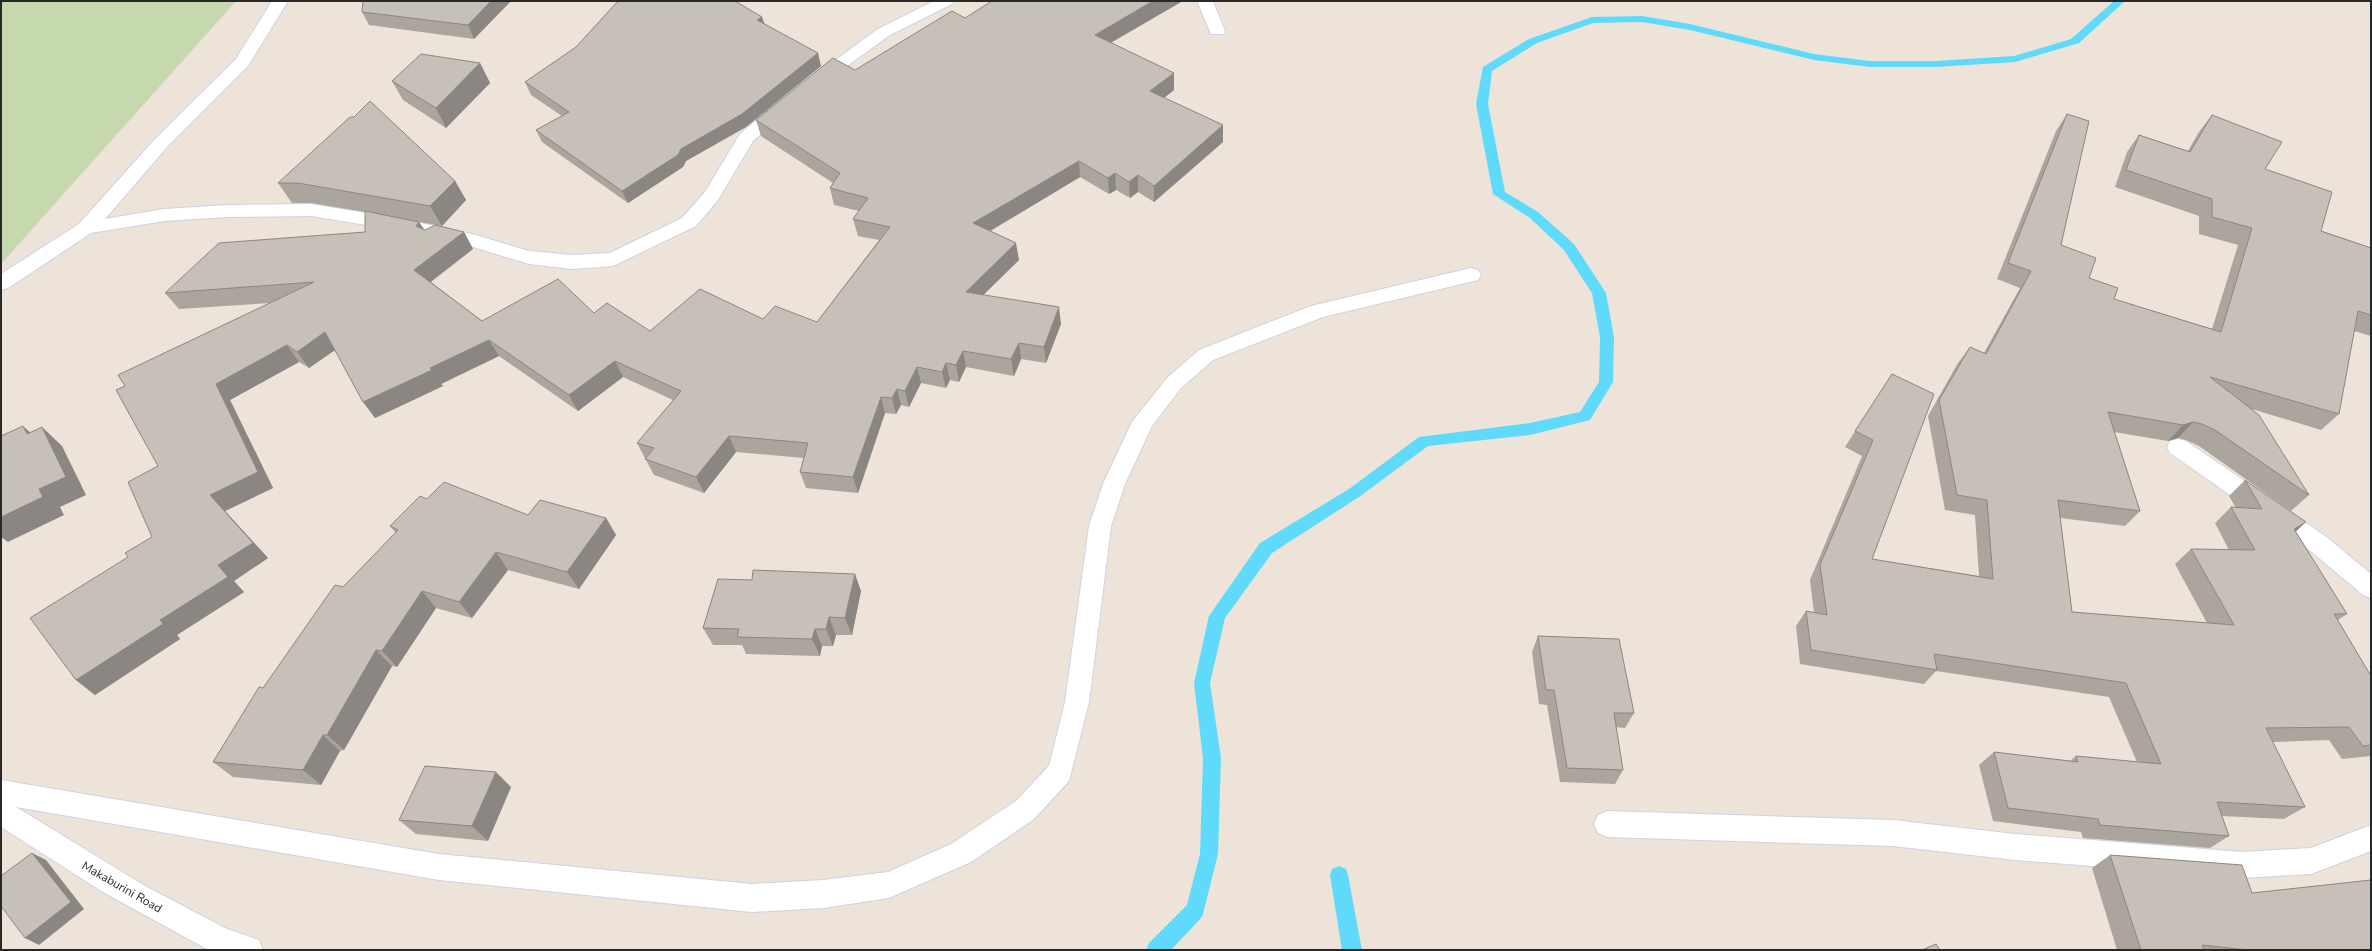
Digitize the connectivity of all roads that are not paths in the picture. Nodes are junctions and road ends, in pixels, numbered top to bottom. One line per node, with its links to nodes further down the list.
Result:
1 (280, 1): 5 (street)
2 (946, 1): 5 (street)
3 (1205, 1): 4 (street)
4 (1217, 31)
5 (86, 228): 7 (street)
6 (1471, 275): 10 (street)
7 (1, 283)
8 (2178, 447): 9 (street)
9 (2371, 588)
10 (1, 792)
11 (1, 812): 14 (street, Makaburini Road)
12 (1607, 824): 13 (street)
13 (2371, 838)
14 (249, 950)

